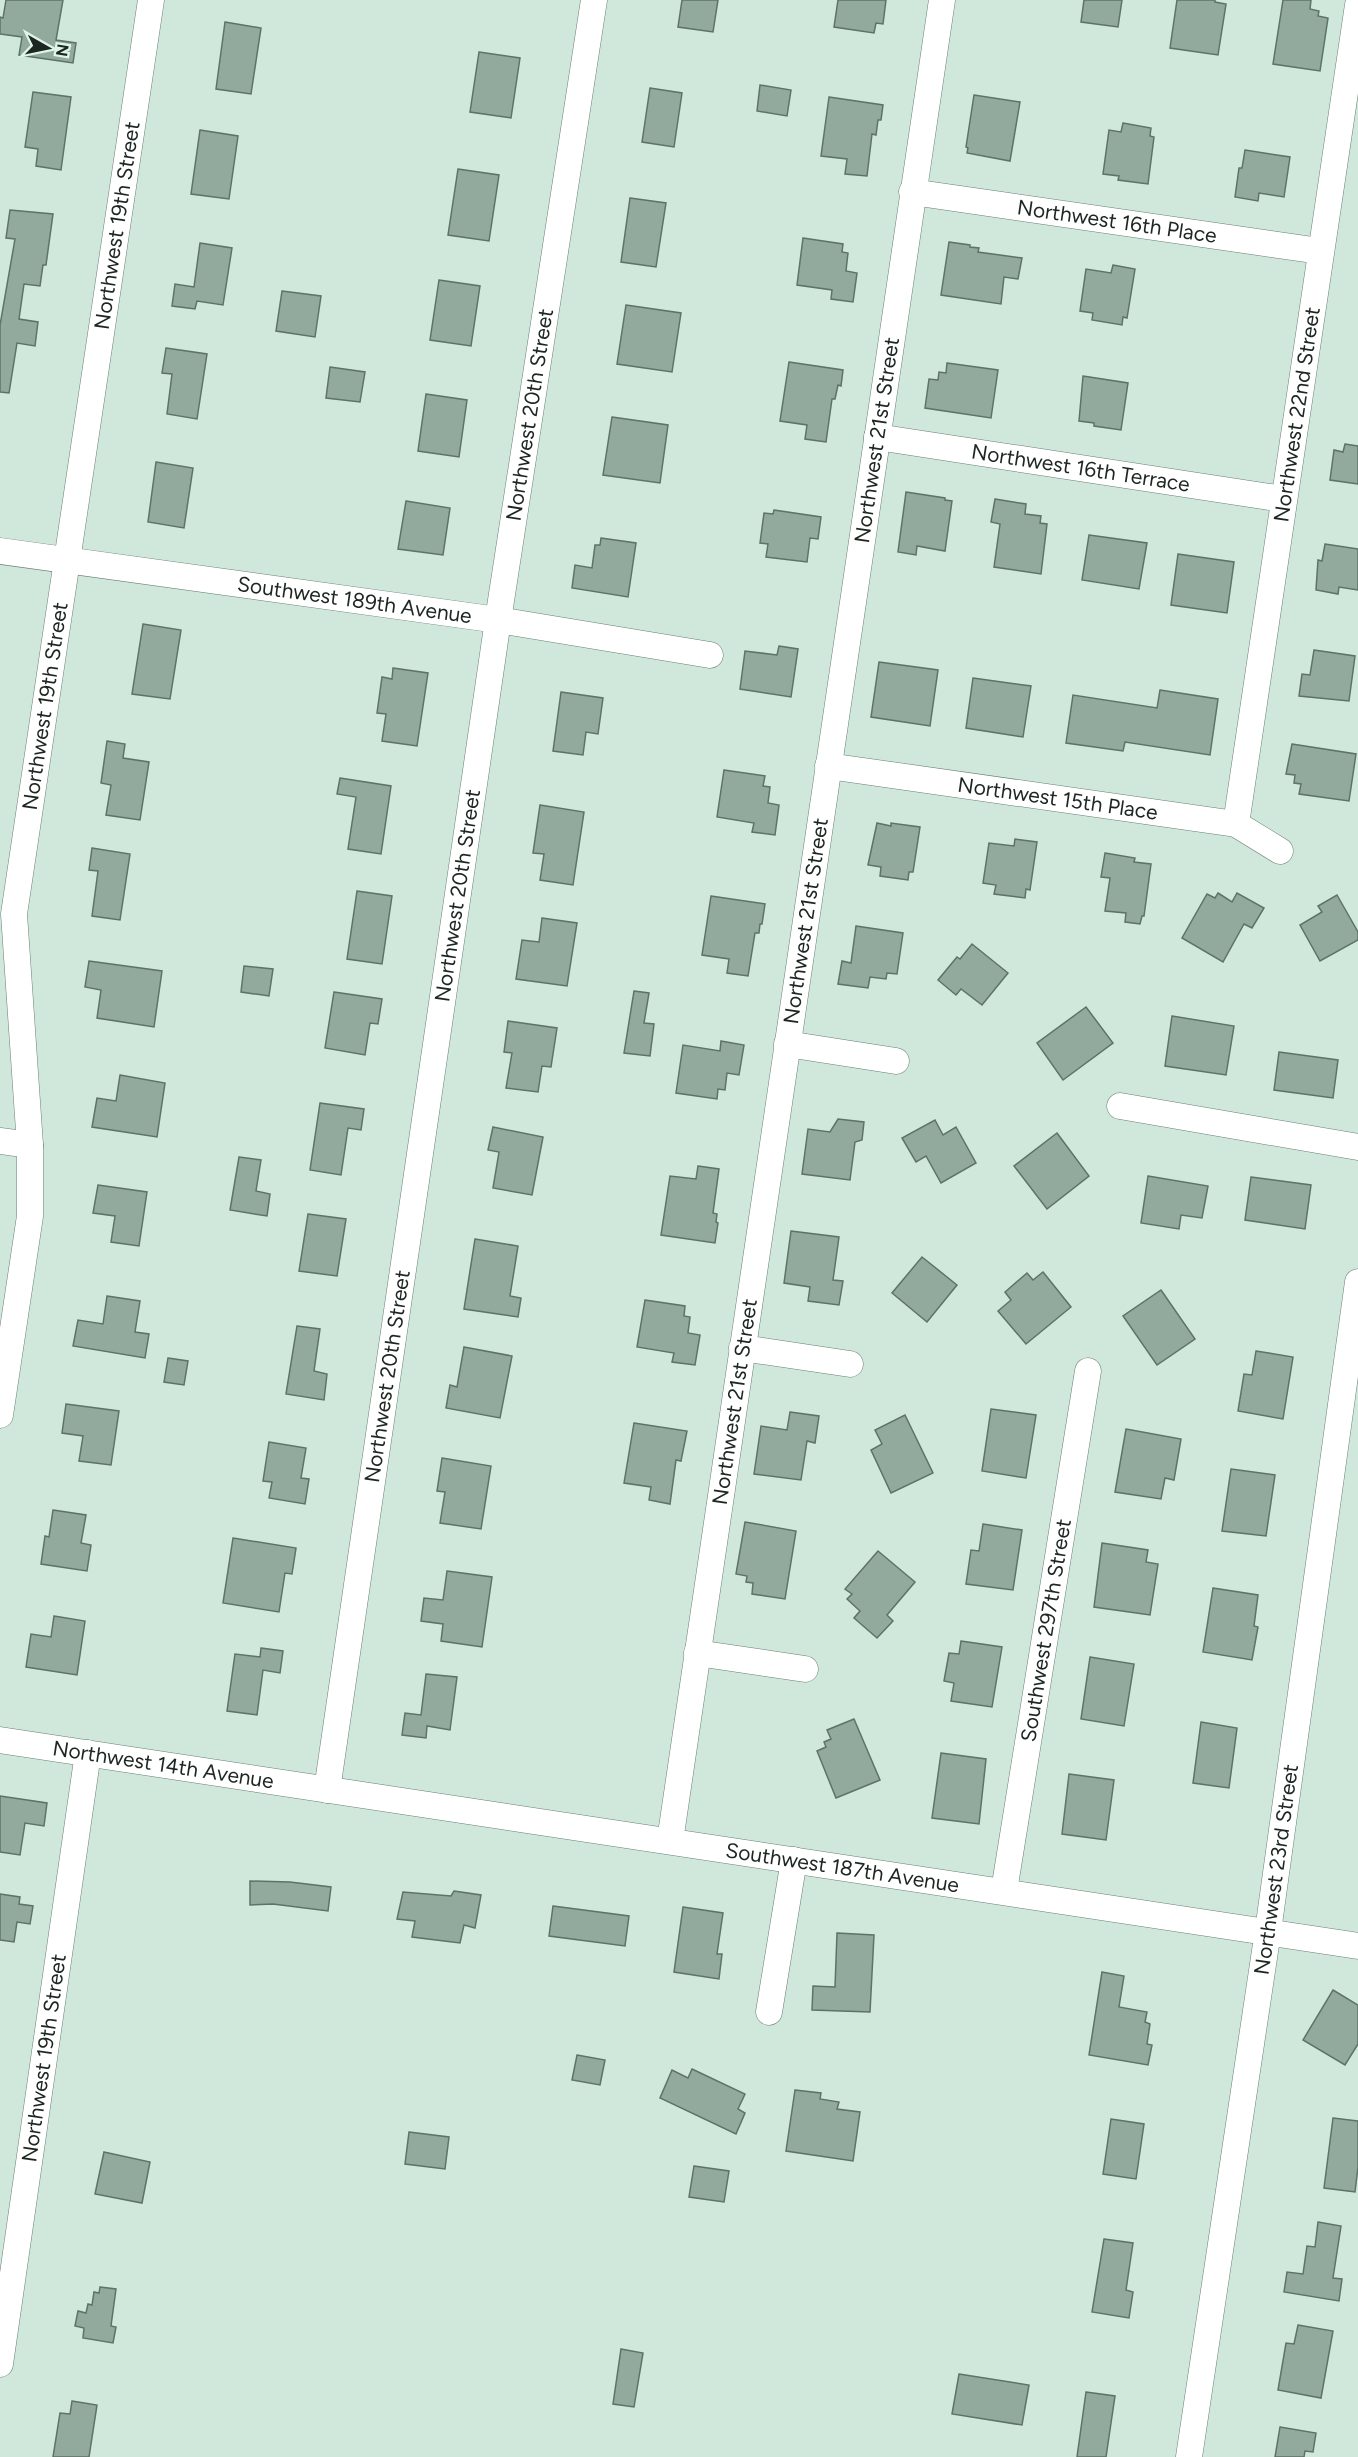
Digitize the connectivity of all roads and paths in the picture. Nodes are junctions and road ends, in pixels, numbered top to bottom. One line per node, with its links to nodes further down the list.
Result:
1 (151, 0): 10 (street, Northwest 19th Street)
2 (594, 0): 11 (street, Northwest 20th Street)
3 (942, 0): 5 (street, Northwest 21st Street)
4 (1358, 5): 6 (street, Northwest 22nd Street)
5 (912, 192): 6 (street, Northwest 16th Place); 7 (street, Northwest 21st Street)
6 (1320, 251): 8 (street, Northwest 22nd Street)
7 (877, 437): 8 (street, Northwest 16th Terrace); 13 (street, Northwest 21st Street)
8 (1283, 499): 14 (street, Northwest 22nd Street)
9 (0, 550): 10 (street, Southwest 189th Avenue)
10 (67, 560): 11 (street, Southwest 189th Avenue); 20 (street, Northwest 19th Street)
11 (498, 620): 12 (street, Southwest 189th Avenue); 32 (street, Northwest 20th Street)
12 (710, 655)
13 (828, 766): 14 (street, Northwest 15th Place); 16 (street, Northwest 21st Street)
14 (1236, 824): 15 (street, Northwest 15th Place)
15 (1280, 851)
16 (787, 1044): 17 (street); 24 (street, Northwest 21st Street)
17 (896, 1061)
18 (1120, 1106): 21 (street)
19 (0, 1141): 20 (street)
20 (30, 1145): 27 (street, Northwest 19th Street)
21 (1358, 1147)
22 (1358, 1282): 23 (street, Northwest 23rd Street)
23 (1355, 1330): 36 (street, Northwest 23rd Street)
24 (741, 1348): 25 (street); 28 (street, Northwest 21st Street)
25 (850, 1364)
26 (1088, 1371): 35 (street, Southwest 297th Street)
27 (0, 1415)
28 (697, 1653): 29 (street); 33 (street, Northwest 21st Street)
29 (805, 1669)
30 (0, 1740): 31 (street, Northwest 14th Avenue)
31 (88, 1754): 32 (street, Northwest 14th Avenue); 39 (street, Northwest 19th Street)
32 (327, 1790): 33 (street, Southwest 187th Avenue)
33 (670, 1841): 34 (street, Southwest 187th Avenue)
34 (794, 1860): 35 (street, Southwest 187th Avenue); 38 (street)
35 (1004, 1891): 36 (street, Southwest 187th Avenue)
36 (1268, 1931): 37 (street, Southwest 187th Avenue); 41 (street, Northwest 23rd Street)
37 (1358, 1946)
38 (770, 2012)
39 (7, 2273): 40 (street, Northwest 19th Street)
40 (0, 2364)
41 (1189, 2457)

